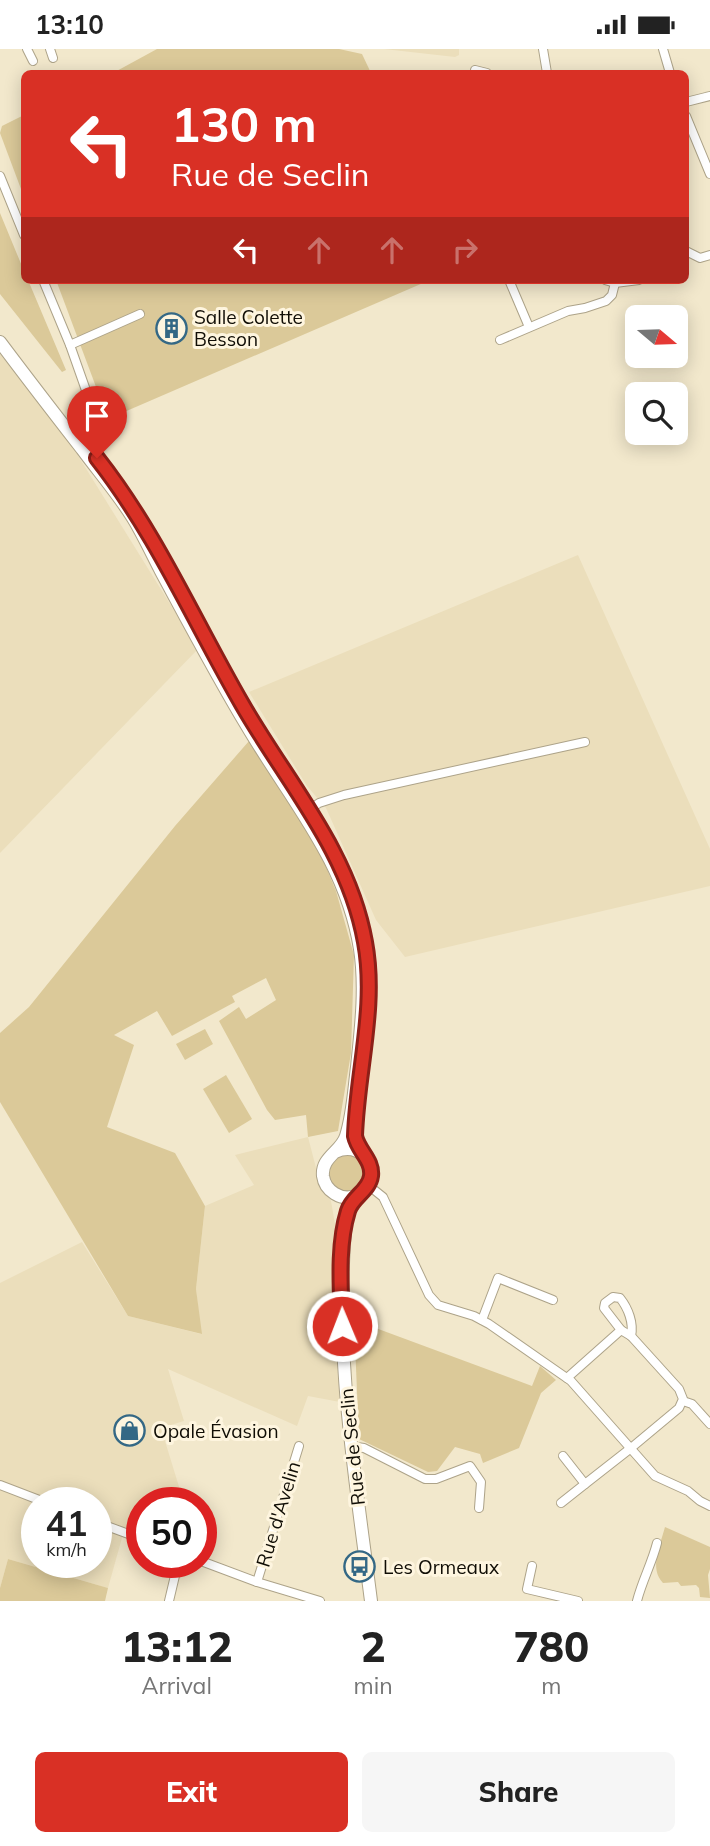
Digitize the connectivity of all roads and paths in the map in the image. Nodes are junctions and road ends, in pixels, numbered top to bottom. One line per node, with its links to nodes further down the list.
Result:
1 (27, 49): 4 (street)
2 (543, 49): 5 (street)
3 (663, 49): 6 (street)
4 (33, 61)
5 (546, 70)
6 (669, 70)
7 (710, 96): 8 (street)
8 (689, 101)
9 (689, 124): 10 (street)
10 (710, 174)
11 (0, 176): 12 (street)
12 (21, 228)
13 (710, 255): 14 (street)
14 (689, 256)
15 (45, 284): 23 (street)
16 (511, 284): 19 (street)
17 (615, 284): 19 (street)
18 (140, 314): 23 (street)
19 (529, 327): 21 (street)
20 (0, 331): 24 (main road)
21 (500, 340)
22 (0, 342): 26 (main road)
23 (70, 345): 24 (street)
24 (83, 439): 26 (main road)
25 (585, 742): 26 (street)
26 (306, 812): 27 (main road); 28 (main road)
27 (335, 1152): 28 (main road); 30 (main road)
28 (362, 1153): 29 (main road)
29 (368, 1185): 31 (main road); 34 (street)
30 (332, 1192): 31 (main road); 32 (main road, Rue de Seclin)
31 (358, 1194): 32 (main road, Rue de Seclin)
32 (343, 1250): 41 (main road, Rue de Seclin)
33 (553, 1300): 34 (street)
34 (482, 1320): 37 (street)
35 (621, 1330): 36 (street); 36 (street); 37 (street)
36 (631, 1336): 38 (street)
37 (567, 1378): 42 (street)
38 (683, 1401): 39 (street); 42 (street)
39 (710, 1424)
40 (299, 1445): 54 (street, Rue d'Avelin)
41 (351, 1446): 49 (street); 57 (main road, Rue de Seclin)
42 (631, 1448): 44 (street); 48 (street)
43 (563, 1456): 44 (street)
44 (586, 1484): 47 (street)
45 (0, 1485): 46 (street)
46 (21, 1493)
47 (561, 1503)
48 (710, 1506)
49 (479, 1508)
50 (657, 1543): 59 (street)
51 (532, 1566): 58 (street)
52 (217, 1567): 54 (street, Rue d'Avelin)
53 (174, 1578): 55 (street)
54 (257, 1582): 56 (street, Rue d'Avelin)
55 (169, 1601)
56 (320, 1601)
57 (371, 1601)
58 (578, 1601)
59 (637, 1601)

